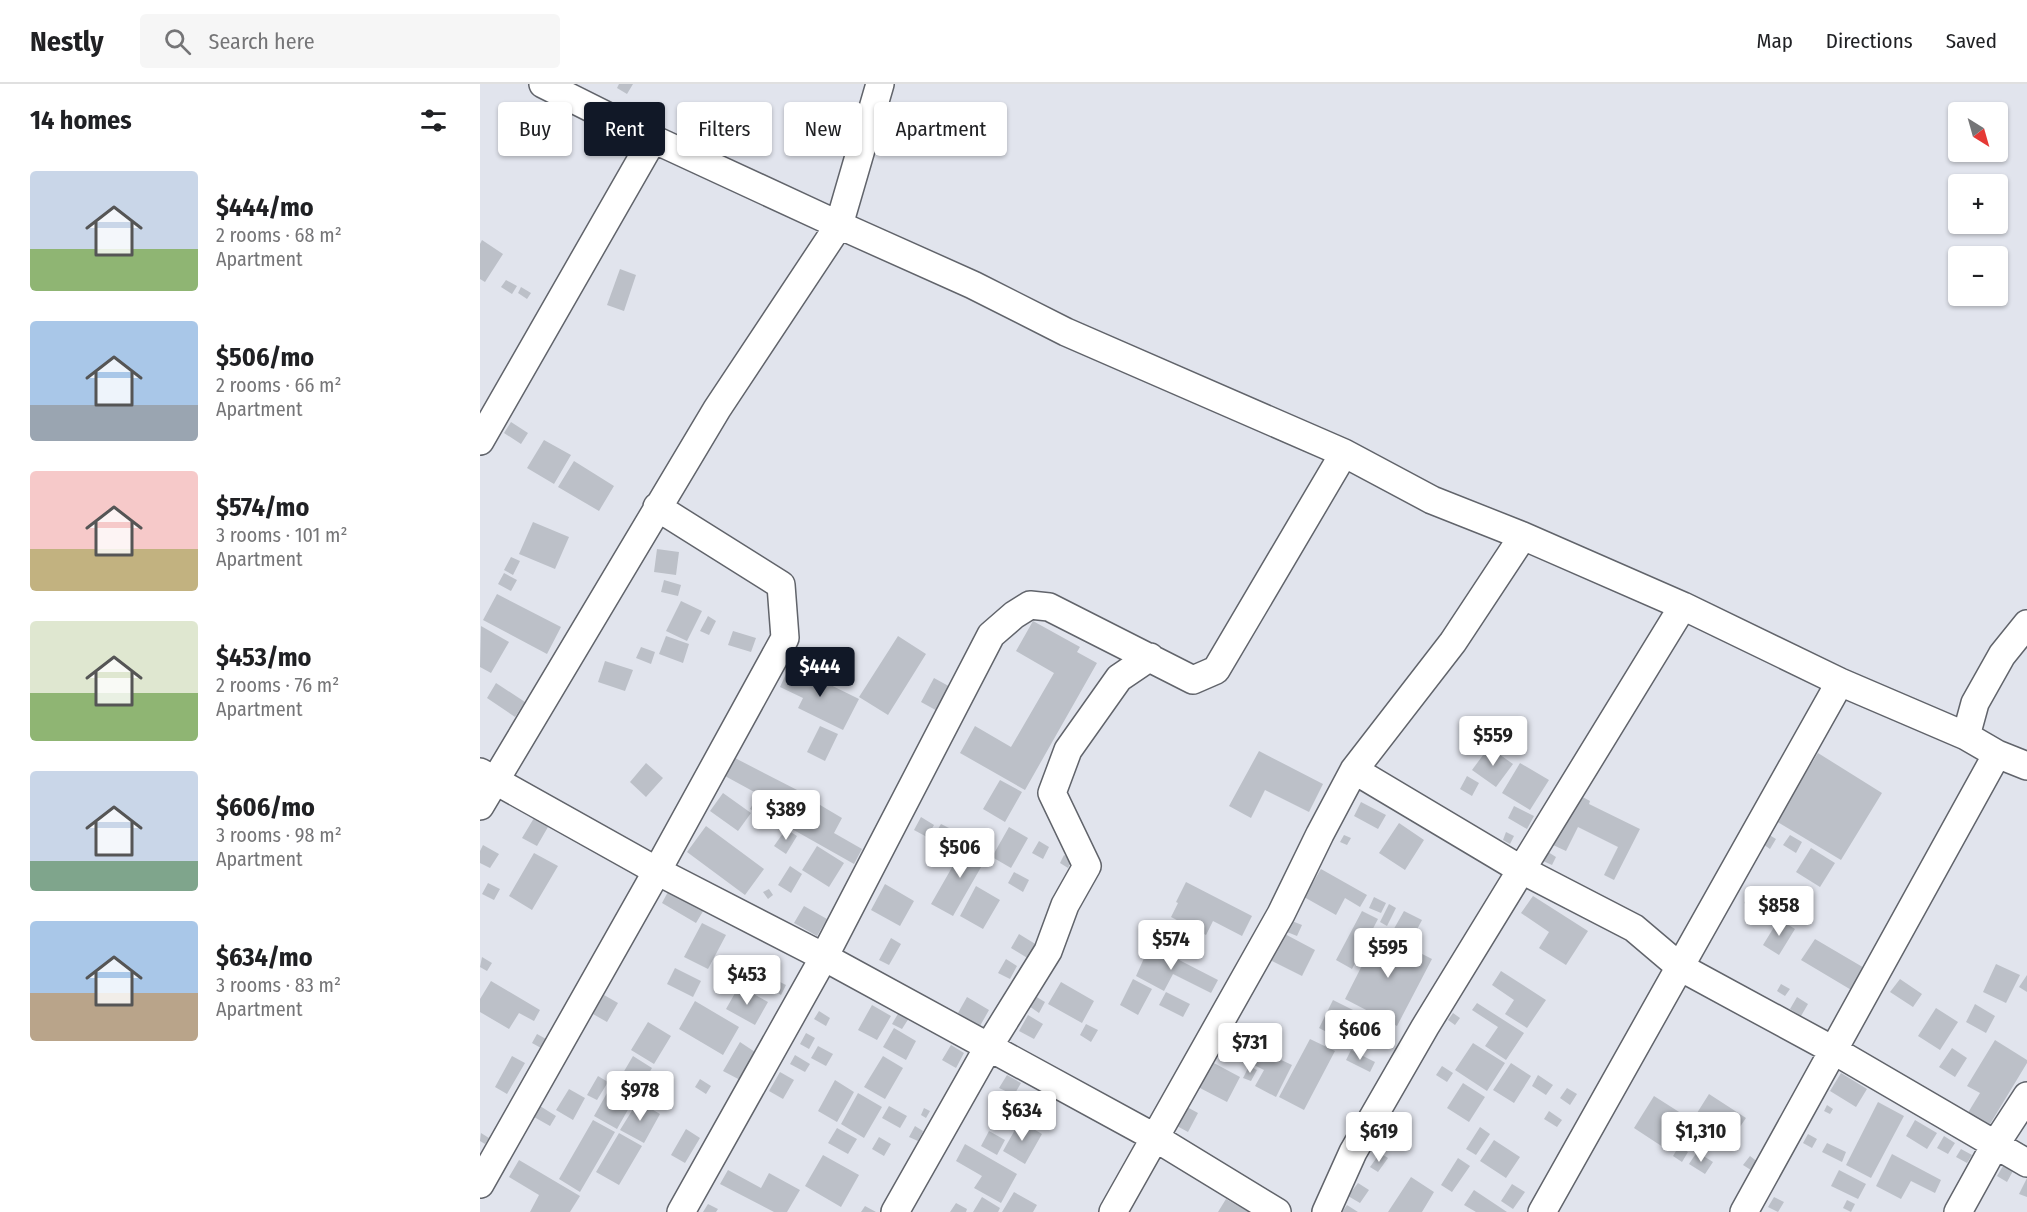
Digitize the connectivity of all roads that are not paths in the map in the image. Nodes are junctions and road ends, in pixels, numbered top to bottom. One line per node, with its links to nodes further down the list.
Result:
1 (543, 84): 3 (street)
2 (880, 84): 6 (street)
3 (584, 104)
4 (665, 145): 6 (street)
5 (643, 156): 7 (street)
6 (839, 225): 8 (street); 9 (street)
7 (480, 441)
8 (1344, 453): 10 (street); 13 (street)
9 (657, 507): 19 (street); 22 (street)
10 (1523, 536): 11 (street); 18 (street)
11 (1683, 606): 14 (street); 21 (street)
12 (2027, 624): 15 (street)
13 (1149, 657): 23 (street); 25 (street)
14 (1840, 682): 15 (street); 24 (street)
15 (1966, 736): 16 (street)
16 (1997, 754): 17 (street); 26 (street)
17 (2027, 766)
18 (1354, 770): 21 (street); 28 (street)
19 (487, 776): 20 (street); 22 (street)
20 (480, 806)
21 (1520, 868): 24 (street); 36 (street)
22 (657, 872): 23 (street); 31 (street)
23 (824, 957): 25 (street); 32 (street)
24 (1680, 967): 26 (street); 37 (street)
25 (989, 1046): 28 (street); 33 (street)
26 (1833, 1050): 29 (street); 38 (street)
27 (2027, 1096): 29 (street)
28 (1154, 1137): 34 (street); 35 (street)
29 (1995, 1145): 30 (street); 39 (street)
30 (2027, 1163)
31 (480, 1184)
32 (681, 1212)
33 (895, 1212)
34 (1113, 1212)
35 (1277, 1212)
36 (1326, 1212)
37 (1542, 1212)
38 (1744, 1212)
39 (1958, 1212)

